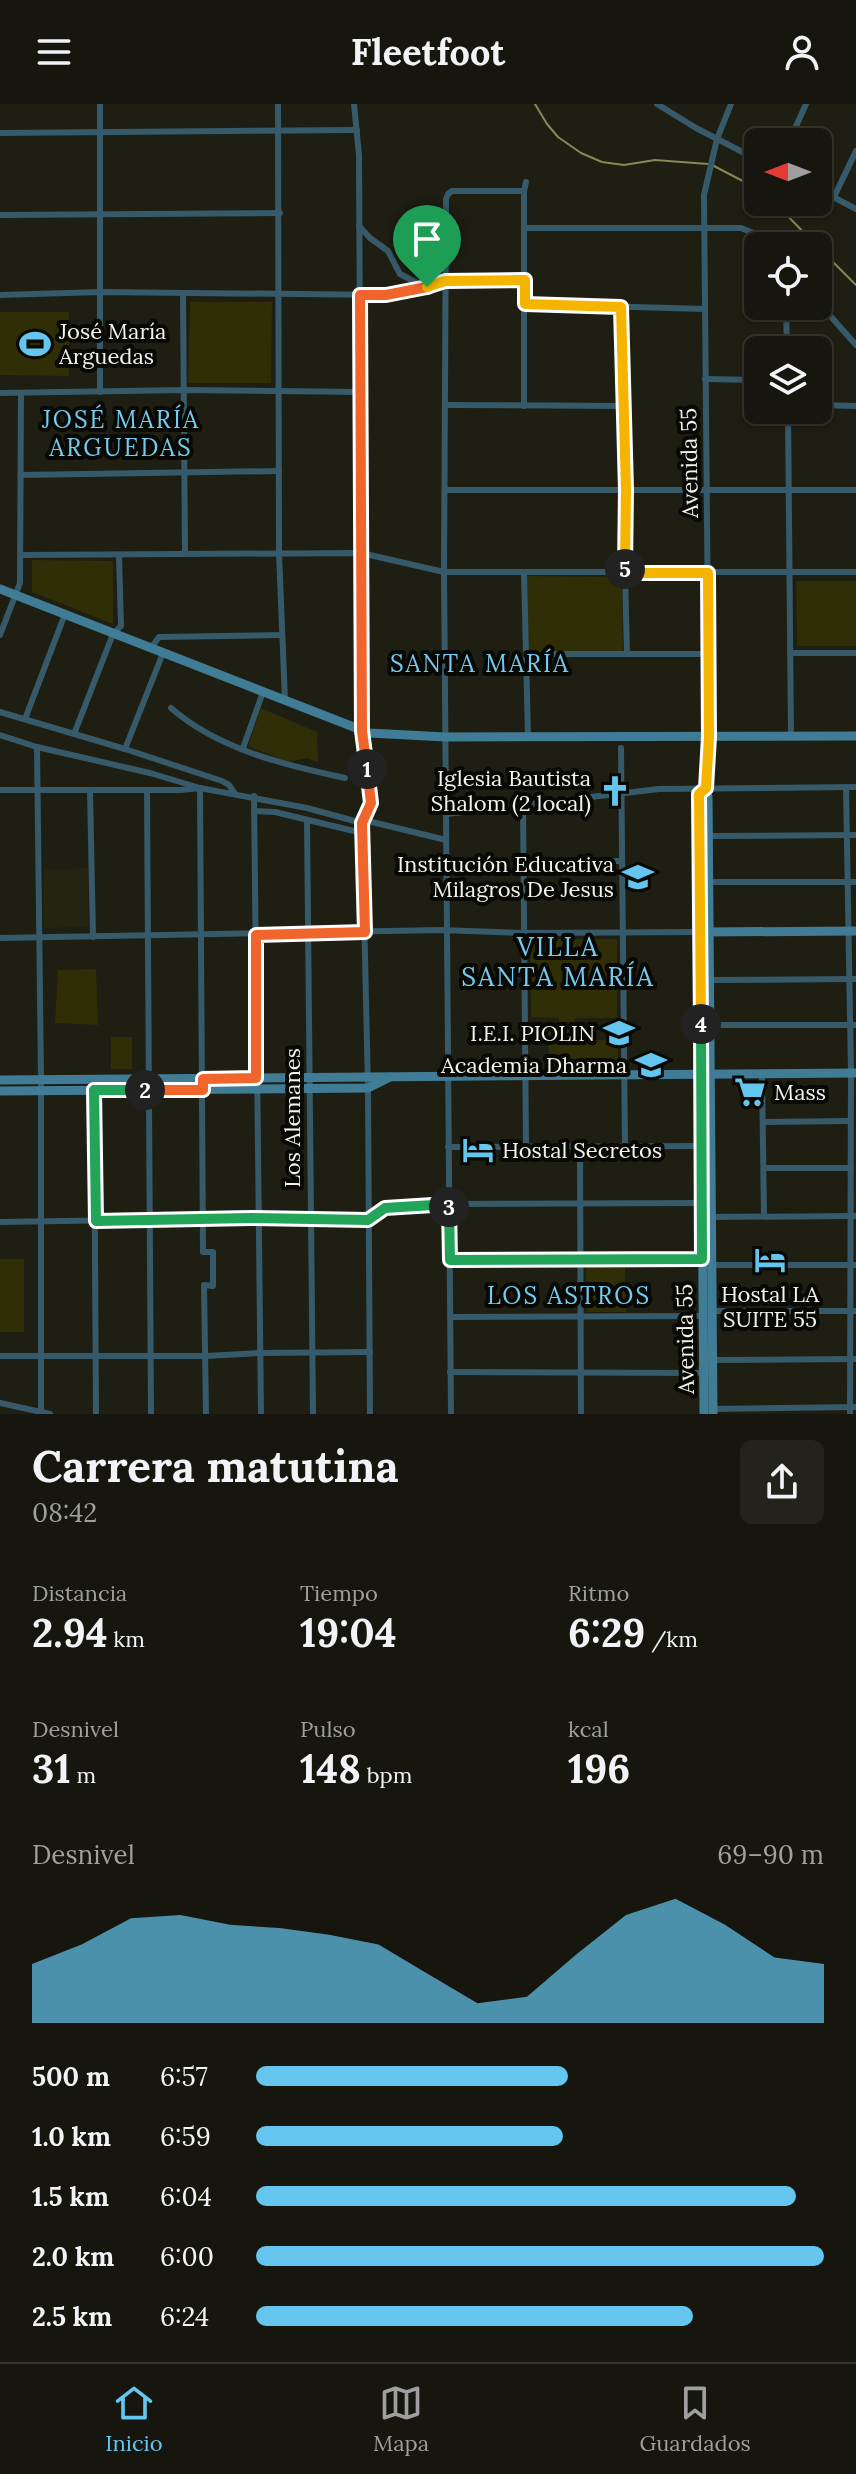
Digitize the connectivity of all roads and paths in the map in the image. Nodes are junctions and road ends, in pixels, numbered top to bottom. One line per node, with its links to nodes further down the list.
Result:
1 (100, 104): 11 (street)
2 (278, 104): 9 (street)
3 (354, 104): 8 (street)
4 (657, 104): 12 (street)
5 (731, 104): 12 (street, Avenida 55)
6 (806, 104): 7 (street)
7 (795, 128)
8 (357, 130): 9 (street); 22 (street)
9 (279, 131): 11 (street); 20 (street)
10 (0, 133): 11 (street)
11 (101, 134): 19 (street)
12 (717, 139): 14 (street); 23 (street, Avenida 55)
13 (856, 151): 17 (street)
14 (744, 153)
15 (526, 182): 16 (street)
16 (524, 191): 24 (street); 27 (street)
17 (834, 197): 18 (street)
18 (856, 209)
19 (100, 213): 20 (street); 21 (street); 29 (street)
20 (280, 213): 30 (street)
21 (0, 215)
22 (359, 226): 28 (street); 33 (street)
23 (704, 227): 24 (street); 25 (street); 36 (street, Avenida 55)
24 (525, 228): 26 (street)
25 (752, 232)
26 (525, 280): 27 (street); 34 (street)
27 (445, 281): 28 (street); 47 (street)
28 (427, 287): 33 (street)
29 (101, 292): 31 (street); 32 (street); 43 (street)
30 (280, 293): 31 (street); 33 (street); 42 (street)
31 (183, 294): 41 (street)
32 (0, 295)
33 (360, 295): 44 (street)
34 (525, 304): 35 (street); 49 (street)
35 (621, 307): 36 (street); 50 (street)
36 (705, 309): 39 (street, Avenida 55)
37 (832, 318): 38 (street)
38 (856, 345)
39 (705, 379): 40 (street); 58 (street, Avenida 55)
40 (744, 380)
41 (183, 390): 42 (street); 43 (street); 54 (street)
42 (279, 390): 44 (street); 53 (street)
43 (100, 392): 46 (street)
44 (361, 392): 62 (street)
45 (0, 393): 46 (street)
46 (21, 393): 55 (street)
47 (446, 405): 49 (street); 56 (street)
48 (832, 405): 51 (street)
49 (524, 406): 50 (street)
50 (623, 406): 57 (street)
51 (856, 406)
52 (788, 424): 59 (street)
53 (279, 471): 54 (street); 61 (street)
54 (183, 473): 55 (street); 63 (street)
55 (21, 475): 64 (street)
56 (445, 490): 57 (street); 66 (street)
57 (626, 490): 58 (street); 69 (street)
58 (708, 490): 59 (street); 70 (street, Avenida 55)
59 (790, 490): 60 (street); 71 (street)
60 (856, 490)
61 (279, 553): 62 (street); 63 (street); 77 (street)
62 (361, 553): 66 (street); 90 (street)
63 (185, 554): 65 (street)
64 (21, 555): 65 (street); 73 (street)
65 (119, 556): 75 (street)
66 (444, 572): 67 (street); 95 (street)
67 (524, 572): 69 (street); 82 (street)
68 (856, 572): 71 (street)
69 (625, 573): 70 (street); 83 (street)
70 (708, 573): 71 (street); 84 (street, Avenida 55)
71 (790, 573): 80 (street)
72 (0, 589): 73 (street)
73 (15, 595): 74 (street); 76 (street)
74 (65, 614): 75 (street); 89 (street)
75 (113, 634): 78 (street); 91 (street)
76 (0, 635)
77 (282, 635): 78 (street); 86 (street)
78 (151, 648): 79 (street)
79 (163, 653): 85 (street); 101 (street)
80 (790, 653): 81 (street); 93 (street)
81 (856, 653)
82 (526, 654): 83 (street); 96 (street)
83 (627, 654): 84 (street)
84 (707, 654): 97 (street, Avenida 55)
85 (263, 692): 86 (street); 99 (street)
86 (285, 701): 90 (street)
87 (171, 708): 99 (street)
88 (0, 712): 89 (street)
89 (25, 719): 91 (street)
90 (362, 731): 95 (street); 118 (street)
91 (74, 734): 101 (street)
92 (0, 735): 98 (street)
93 (791, 736): 94 (street); 97 (street)
94 (856, 736)
95 (446, 737): 96 (street); 116 (street)
96 (528, 737): 97 (street)
97 (709, 737): 107 (street, Avenida 55)
98 (37, 747): 105 (street); 106 (street)
99 (243, 748): 102 (street)
100 (621, 748): 112 (street)
101 (125, 749): 111 (street)
102 (345, 778)
103 (846, 787): 104 (street); 107 (street); 120 (street)
104 (856, 787)
105 (38, 788): 108 (street); 110 (street); 141 (street)
106 (200, 788): 109 (street); 111 (street); 135 (street)
107 (706, 788): 112 (street); 122 (street, Avenida 55); 133 (street, Avenida 55)
108 (0, 790)
109 (147, 790): 110 (street); 137 (street)
110 (90, 791): 139 (street)
111 (234, 792): 113 (street)
112 (622, 793): 114 (street); 125 (street)
113 (254, 796): 115 (street); 118 (street)
114 (523, 805): 116 (street); 124 (street)
115 (254, 811): 117 (street); 138 (street)
116 (446, 814): 123 (street)
117 (307, 821): 119 (street); 136 (street, Los Alemanes)
118 (362, 823): 119 (street); 123 (street)
119 (362, 833): 130 (street)
120 (846, 835): 121 (street); 122 (street); 127 (street)
121 (856, 835)
122 (709, 836): 126 (street, Avenida 55)
123 (446, 840): 131 (street)
124 (524, 861): 125 (street); 134 (street)
125 (622, 861): 132 (street)
126 (710, 882): 127 (street); 133 (street, Avenida 55)
127 (847, 882): 128 (street); 129 (street)
128 (856, 882)
129 (852, 931): 133 (street); 142 (street)
130 (365, 932): 131 (street); 136 (street); 151 (street)
131 (448, 932): 134 (street); 153 (street)
132 (624, 932): 133 (street); 134 (street); 150 (street)
133 (705, 932): 143 (street, Avenida 55); 147 (street, Avenida 55)
134 (524, 933): 149 (street)
135 (201, 934): 137 (street); 138 (street); 157 (street)
136 (308, 934): 138 (street); 155 (street, Los Alemanes)
137 (147, 935): 139 (street); 156 (street)
138 (256, 935): 158 (street)
139 (93, 937): 141 (street)
140 (0, 938): 141 (street)
141 (40, 938): 159 (street)
142 (853, 979): 143 (street); 145 (street)
143 (711, 980): 144 (street, Avenida 55)
144 (711, 1025): 145 (street); 147 (street, Avenida 55)
145 (853, 1025): 146 (street)
146 (853, 1073): 148 (street); 163 (street)
147 (706, 1074): 148 (street); 150 (street); 166 (street, Avenida 55); 177 (street, Avenida 55)
148 (762, 1074): 164 (street)
149 (526, 1075): 150 (street); 153 (street); 165 (street)
150 (624, 1075): 169 (street)
151 (368, 1076): 152 (street); 155 (street); 160 (street)
152 (393, 1076): 153 (street); 160 (street)
153 (447, 1076): 167 (street)
154 (0, 1080): 159 (street)
155 (311, 1082): 158 (street); 160 (street); 180 (street, Los Alemanes)
156 (148, 1084): 157 (street); 159 (street); 161 (street); 183 (street)
157 (203, 1084): 158 (street); 178 (street)
158 (257, 1084): 179 (street)
159 (41, 1085): 161 (street); 162 (street); 185 (street)
160 (368, 1088): 181 (street)
161 (94, 1090): 182 (street)
162 (0, 1091)
163 (850, 1121): 164 (street); 171 (street)
164 (763, 1122): 170 (street)
165 (526, 1146): 167 (street); 168 (street)
166 (702, 1146): 169 (street); 172 (street, Avenida 55)
167 (448, 1147): 173 (street)
168 (580, 1147): 169 (street); 174 (street)
169 (625, 1147)
170 (764, 1168): 171 (street); 175 (street)
171 (851, 1168): 176 (street)
172 (702, 1203): 174 (street); 177 (street, Avenida 55)
173 (449, 1204): 174 (street); 181 (street); 187 (street)
174 (580, 1204): 188 (street)
175 (764, 1216): 176 (street); 177 (street)
176 (854, 1216): 190 (street)
177 (708, 1217): 186 (street, Avenida 55); 189 (street, Avenida 55)
178 (203, 1220): 179 (street); 183 (street); 203 (street)
179 (258, 1220): 180 (street); 197 (street)
180 (311, 1220): 181 (street); 198 (street, Los Alemanes)
181 (368, 1220): 196 (street)
182 (96, 1221): 183 (street); 185 (street); 200 (street)
183 (149, 1221): 201 (street)
184 (0, 1222): 185 (street)
185 (41, 1222): 199 (street)
186 (702, 1259): 188 (street); 193 (street, Avenida 55)
187 (450, 1260): 188 (street); 194 (street)
188 (580, 1260): 195 (street)
189 (712, 1265): 190 (street); 191 (street, Avenida 55)
190 (853, 1265): 192 (street)
191 (713, 1311): 192 (street); 205 (street, Avenida 55)
192 (853, 1311): 204 (street)
193 (702, 1316): 195 (street); 205 (street, Avenida 55)
194 (450, 1317): 195 (street); 206 (street)
195 (581, 1317): 207 (street)
196 (370, 1352): 198 (street); 219 (street)
197 (259, 1353): 198 (street); 203 (street); 217 (street)
198 (313, 1353): 218 (street, Los Alemanes)
199 (41, 1355): 200 (street); 202 (street); 211 (street)
200 (95, 1355): 201 (street); 214 (street)
201 (151, 1355): 203 (street); 215 (street)
202 (0, 1356)
203 (206, 1356): 216 (street)
204 (853, 1359): 205 (street); 210 (street)
205 (708, 1360): 208 (street, Avenida 55); 212 (street, Avenida 55)
206 (450, 1372): 207 (street); 220 (street)
207 (582, 1373): 208 (street); 221 (street)
208 (703, 1373): 212 (street, Avenida 55)
209 (0, 1403): 211 (street)
210 (852, 1409): 212 (street)
211 (41, 1412): 213 (street)
212 (710, 1412)
213 (50, 1414)
214 (96, 1414)
215 (151, 1414)
216 (206, 1414)
217 (261, 1414)
218 (313, 1414)
219 (370, 1414)
220 (451, 1414)
221 (581, 1414)

